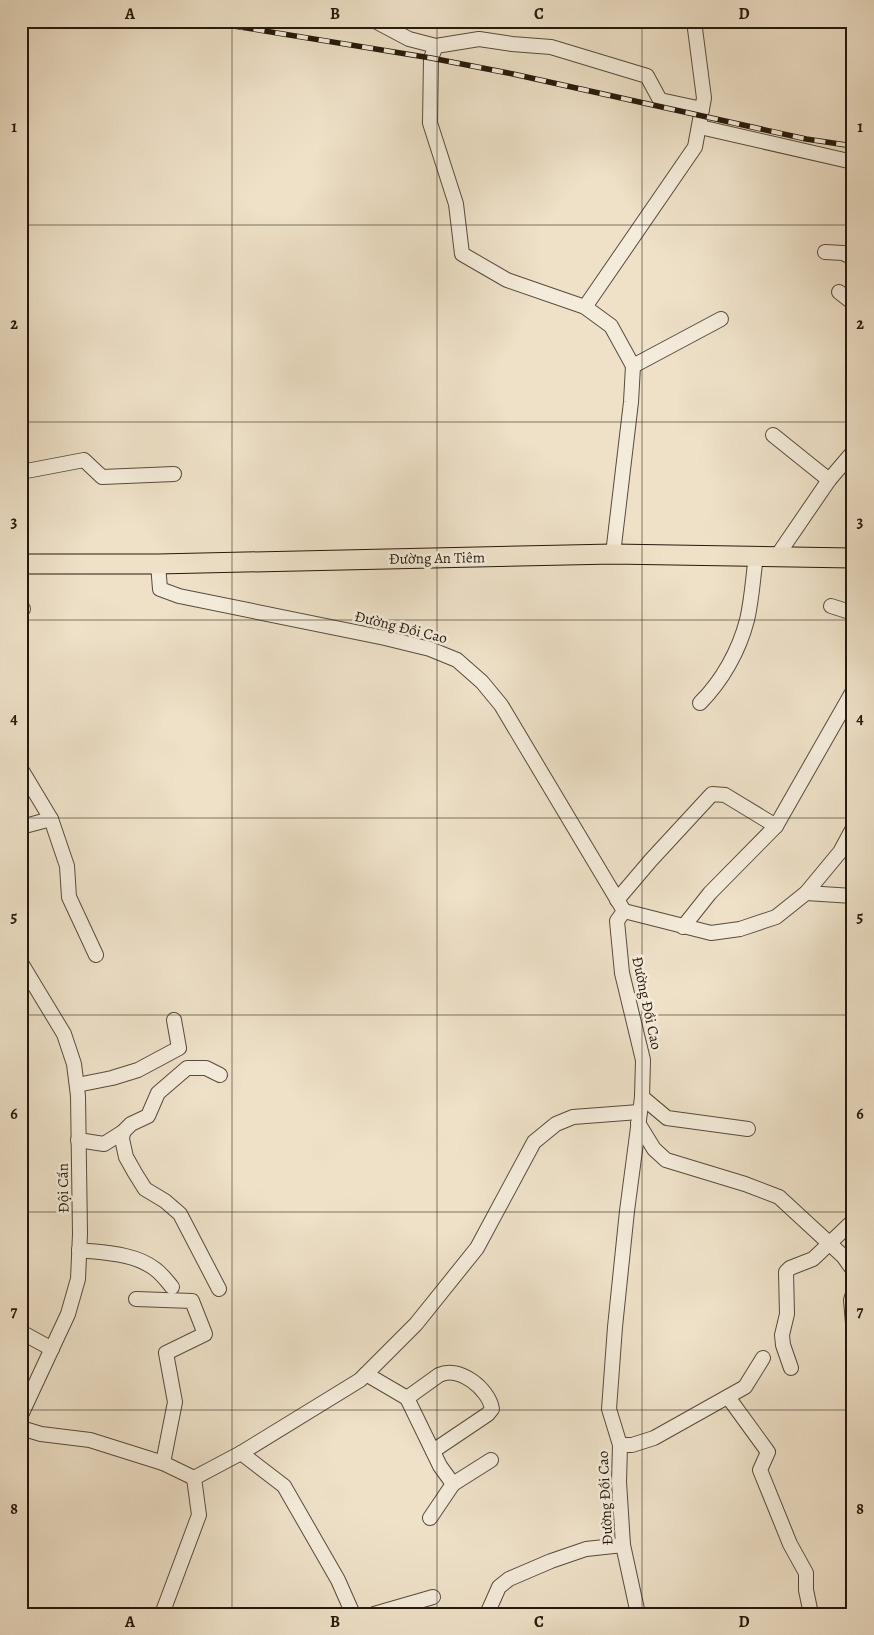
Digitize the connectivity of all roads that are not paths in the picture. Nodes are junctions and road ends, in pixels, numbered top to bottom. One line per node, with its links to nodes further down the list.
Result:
1 (375, 21): 3 (street)
2 (694, 21): 4 (street)
3 (436, 46): 4 (street); 11 (street)
4 (702, 109): 5 (street)
5 (700, 128): 6 (street); 11 (street)
6 (853, 162)
7 (825, 252): 8 (street)
8 (853, 258)
9 (839, 292): 10 (street)
10 (853, 303)
11 (586, 307): 13 (street)
12 (721, 319): 13 (street)
13 (633, 366): 19 (street)
14 (773, 435): 18 (street)
15 (853, 452): 18 (street)
16 (21, 472): 17 (street)
17 (174, 474)
18 (830, 480): 21 (street)
19 (613, 554): 20 (main road, Đường An Tiêm); 24 (main road, Đường An Tiêm)
20 (756, 556): 21 (main road, Đường An Tiêm); 28 (street)
21 (777, 556): 22 (main road, Đường An Tiêm)
22 (853, 558)
23 (21, 564): 24 (main road, Đường An Tiêm)
24 (158, 564): 36 (street, Đường Đồi Cao)
25 (831, 606): 26 (street)
26 (853, 613)
27 (853, 691): 32 (street)
28 (700, 703)
29 (21, 769): 30 (street)
30 (51, 819): 31 (street); 38 (street)
31 (22, 825)
32 (776, 826): 36 (street); 37 (street)
33 (853, 828): 34 (street)
34 (806, 892): 35 (street); 37 (street)
35 (853, 896)
36 (621, 905): 37 (street); 43 (street, Đường Đồi Cao)
37 (683, 927)
38 (96, 955)
39 (21, 963): 42 (street, Đội Cấn)
40 (174, 1020): 42 (street)
41 (220, 1075): 46 (street)
42 (76, 1085): 47 (street, Đội Cấn)
43 (642, 1097): 44 (street, Đường Đồi Cao); 45 (street)
44 (638, 1118): 49 (street); 61 (street); 66 (street, Đường Đồi Cao)
45 (748, 1129)
46 (123, 1132): 47 (street); 53 (street)
47 (78, 1140): 50 (street, Đội Cấn)
48 (853, 1221): 49 (street)
49 (829, 1243): 51 (street); 60 (street)
50 (79, 1250): 52 (street); 58 (street, Đội Cấn)
51 (853, 1270)
52 (172, 1286)
53 (219, 1289)
54 (853, 1294): 56 (street)
55 (136, 1299): 70 (street)
56 (853, 1323)
57 (21, 1332): 58 (street)
58 (52, 1348): 64 (street, Đội Cấn)
59 (763, 1358): 62 (street)
60 (791, 1368)
61 (366, 1374): 63 (street); 68 (street)
62 (728, 1397): 66 (street); 81 (street)
63 (407, 1398): 67 (street); 67 (street)
64 (21, 1415)
65 (21, 1428): 70 (street)
66 (620, 1445): 74 (street, Đường Đồi Cao)
67 (433, 1451): 72 (street)
68 (241, 1453): 71 (street); 77 (street)
69 (491, 1460): 72 (street)
70 (163, 1463): 71 (street)
71 (194, 1478): 76 (street)
72 (452, 1484): 73 (street)
73 (430, 1518)
74 (623, 1545): 79 (street); 80 (street, Đường Đồi Cao)
75 (433, 1597): 78 (street)
76 (162, 1614)
77 (353, 1614)
78 (374, 1614)
79 (487, 1614)
80 (638, 1614)
81 (811, 1614)

